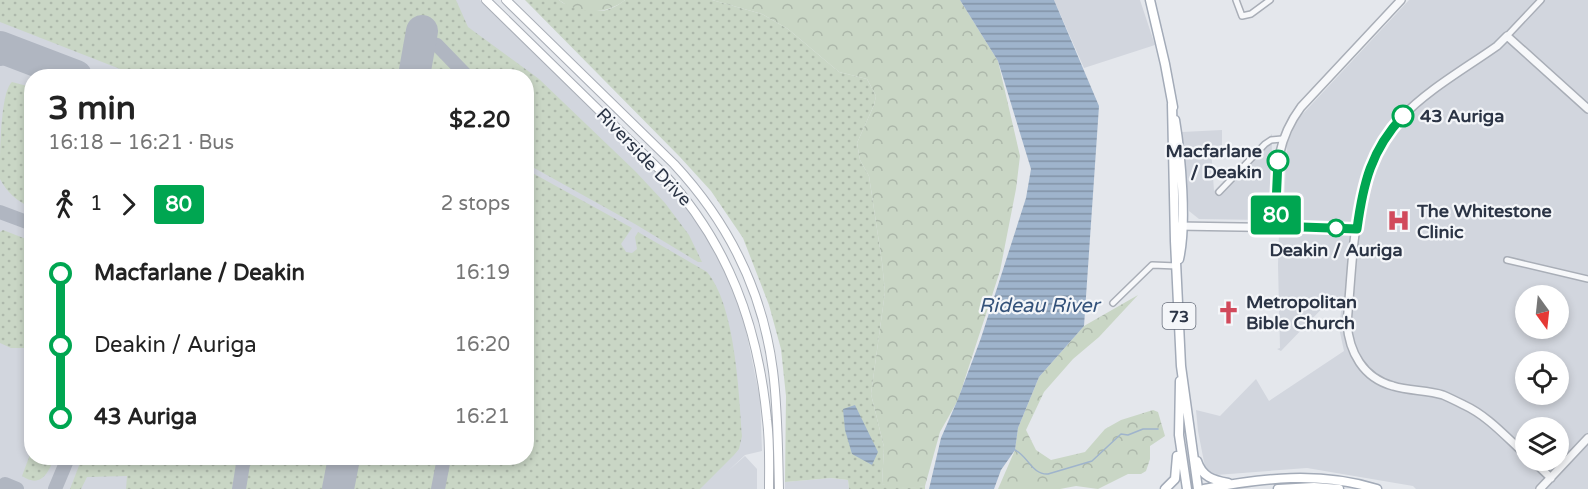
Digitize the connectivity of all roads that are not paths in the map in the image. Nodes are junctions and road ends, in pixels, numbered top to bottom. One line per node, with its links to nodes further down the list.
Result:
1 (486, 0): 28 (main road, Riverside Drive)
2 (506, 0): 29 (main road, Riverside Drive)
3 (1150, 0): 12 (main road, 73)
4 (1236, 0): 5 (street)
5 (1270, 0)
6 (1400, 0): 10 (street)
7 (1541, 0): 8 (street)
8 (1507, 36): 9 (street); 14 (street)
9 (1588, 109)
10 (1282, 140): 11 (street); 13 (street)
11 (1219, 192)
12 (1178, 226): 13 (street); 16 (main road, 73)
13 (1275, 226): 14 (street)
14 (1357, 229): 24 (street)
15 (1507, 260): 17 (street)
16 (1178, 266): 18 (street); 19 (main road, 73)
17 (1588, 279)
18 (1113, 303)
19 (1181, 366): 20 (main road, 73); 21 (main road, 73)
20 (1178, 421): 21 (main road); 22 (main road, 73)
21 (1190, 431): 27 (main road); 32 (main road, 73)
22 (1179, 435): 30 (main road); 31 (main road, 73)
23 (1588, 438): 26 (street)
24 (1515, 445)
25 (1544, 471): 26 (street)
26 (1551, 478): 37 (street)
27 (1231, 484): 33 (main road); 36 (main road)
28 (769, 489)
29 (779, 489)
30 (1165, 489)
31 (1187, 489)
32 (1198, 489)
33 (1204, 489)
34 (1278, 489): 35 (main road)
35 (1339, 489)
36 (1377, 489)
37 (1540, 489)

